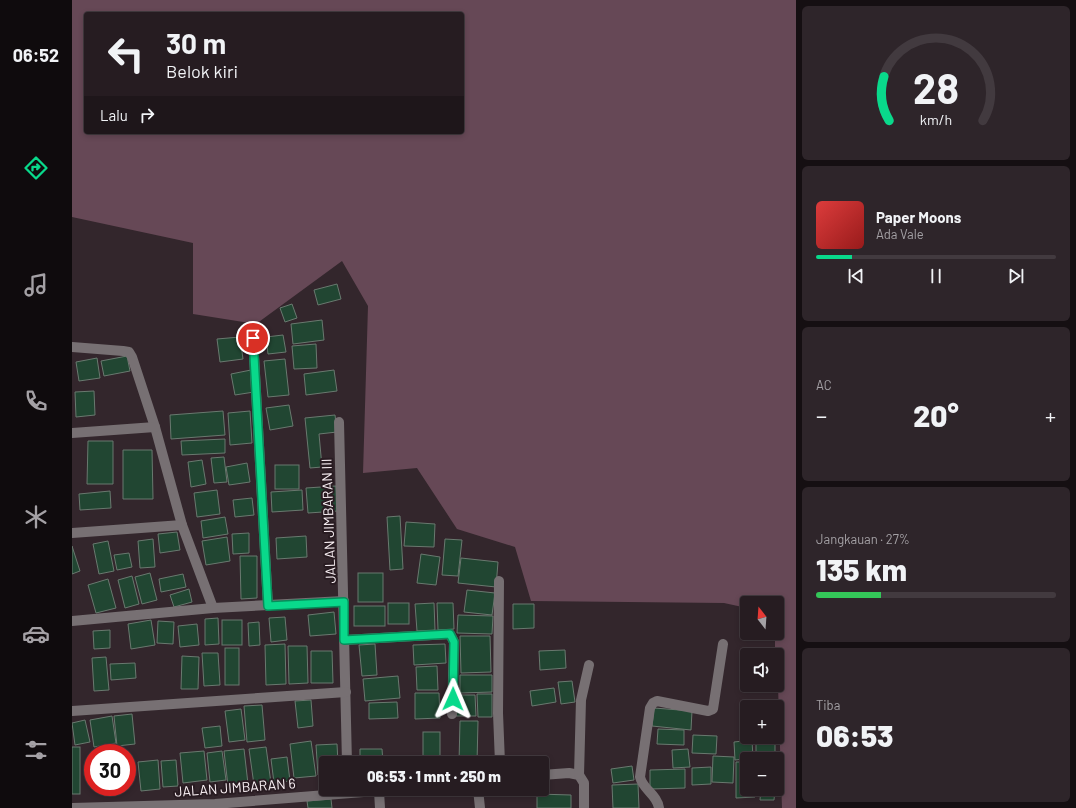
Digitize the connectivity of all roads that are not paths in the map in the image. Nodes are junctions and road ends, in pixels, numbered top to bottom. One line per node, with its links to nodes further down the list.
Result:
1 (253, 338): 10 (street)
2 (72, 347): 4 (street)
3 (339, 422): 9 (street, JALAN JIMBARAN III)
4 (155, 427): 5 (street); 6 (street)
5 (72, 433)
6 (182, 525): 7 (street); 11 (street)
7 (72, 533)
8 (499, 581): 20 (street)
9 (344, 602): 10 (street); 13 (street, JALAN JIMBARAN III)
10 (268, 606): 11 (street)
11 (213, 608): 12 (street)
12 (72, 621)
13 (344, 640): 16 (street, JALAN JIMBARAN III); 18 (street)
14 (723, 644): 33 (street)
15 (590, 665): 22 (street)
16 (346, 692): 17 (street); 19 (street, JALAN JIMBARAN III)
17 (72, 711)
18 (452, 714)
19 (348, 756)
20 (500, 756)
21 (549, 774): 22 (street)
22 (580, 775): 32 (street)
23 (325, 796): 26 (street, JALAN JIMBARAN 6)
24 (380, 796): 30 (street)
25 (479, 796): 31 (street)
26 (292, 803): 27 (street, JALAN JIMBARAN 6)
27 (215, 806): 29 (street, JALAN JIMBARAN 6)
28 (72, 808): 29 (street, JALAN JIMBARAN 6)
29 (144, 808)
30 (380, 808)
31 (480, 808)
32 (584, 808)
33 (659, 808)

